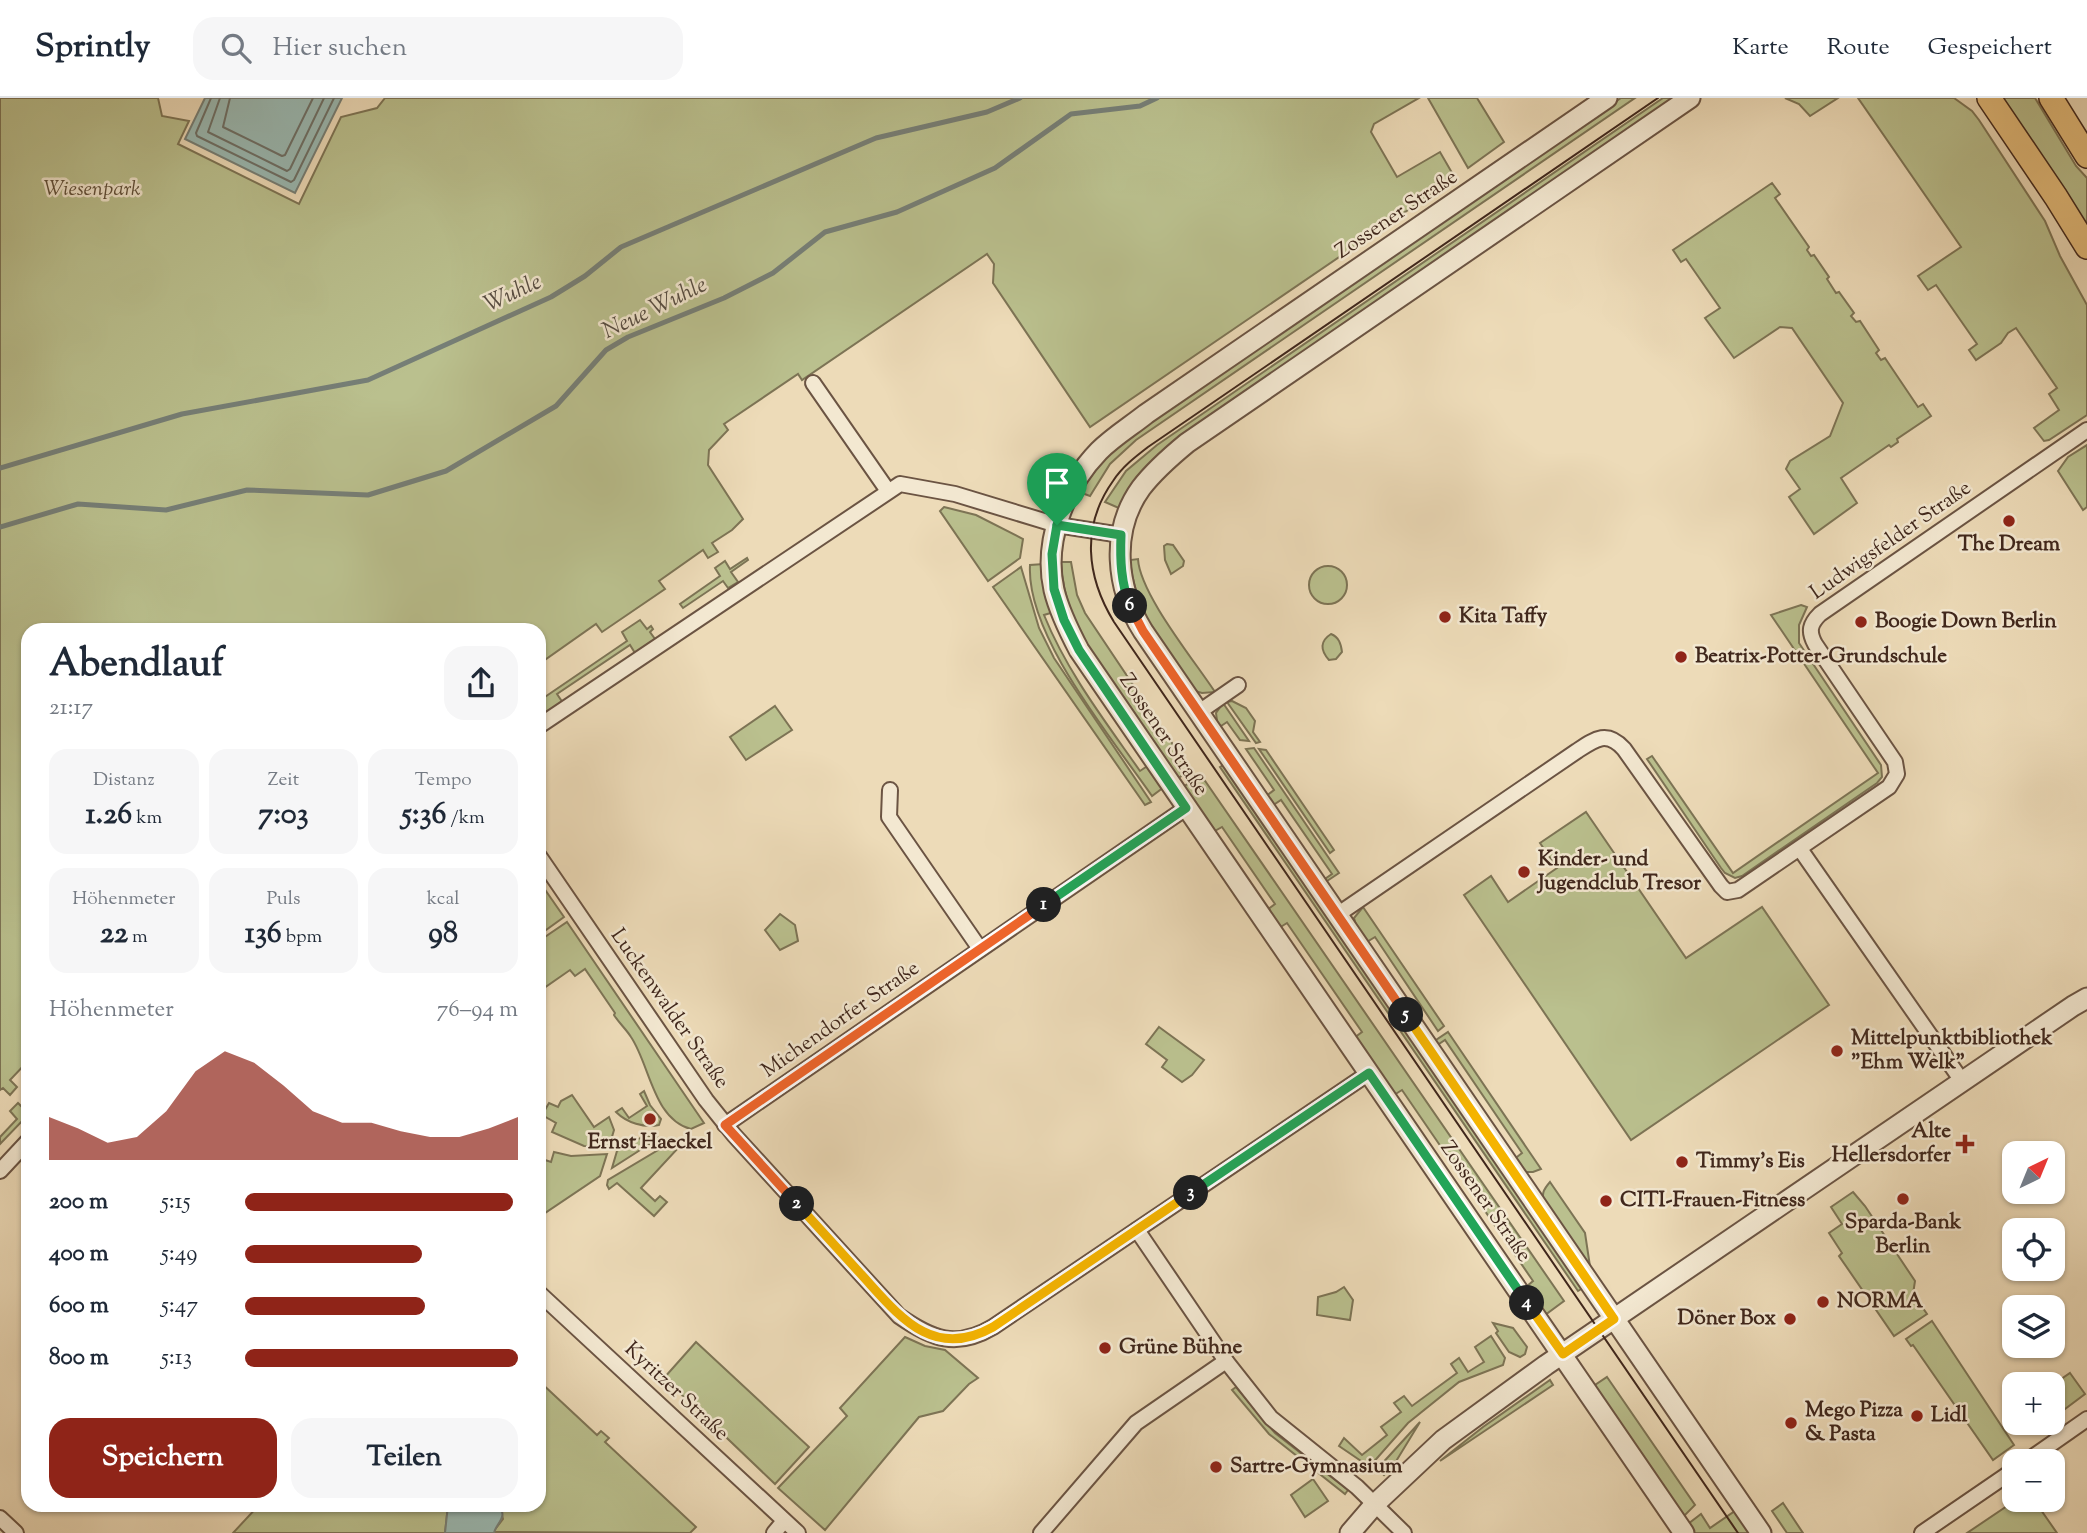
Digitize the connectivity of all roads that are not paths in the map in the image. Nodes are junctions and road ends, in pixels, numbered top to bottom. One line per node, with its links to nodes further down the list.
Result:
1 (1607, 98): 10 (street, Zossener Straße)
2 (1690, 98): 11 (street, Zossener Straße)
3 (1989, 98): 6 (main road)
4 (2051, 98): 5 (main road)
5 (2087, 156)
6 (2087, 247)
7 (813, 383): 9 (street)
8 (2087, 430): 17 (street, Ludwigsfelder Straße)
9 (888, 491): 10 (street); 14 (street)
10 (1057, 525): 11 (street); 16 (street, Zossener Straße)
11 (1121, 535): 13 (street, Zossener Straße)
12 (1238, 684): 13 (street, Zossener Straße)
13 (1199, 712): 19 (street, Zossener Straße)
14 (546, 721)
15 (890, 790): 20 (street)
16 (1186, 808): 20 (street, Michendorfer Straße); 22 (street, Zossener Straße)
17 (1800, 849): 19 (street, Ludwigsfelder Straße); 23 (street)
18 (546, 866): 24 (street, Luckenwalder Straße)
19 (1338, 915): 29 (street, Zossener Straße)
20 (980, 949): 24 (street, Michendorfer Straße)
21 (2087, 998): 23 (street)
22 (1369, 1073): 27 (street, Luckenwalder Straße); 30 (street, Zossener Straße)
23 (1962, 1081): 29 (street)
24 (725, 1125): 27 (street, Luckenwalder Straße)
25 (21, 1148): 26 (street)
26 (0, 1171)
27 (1137, 1230): 31 (street)
28 (546, 1300): 37 (street, Kyritzer Straße)
29 (1614, 1319): 30 (street); 45 (street, Zossener Straße)
30 (1563, 1354): 35 (street); 44 (street, Zossener Straße)
31 (1226, 1361): 35 (street); 41 (street)
32 (2087, 1419): 33 (street)
33 (2045, 1449)
34 (2002, 1478): 46 (street)
35 (1375, 1504): 42 (street); 43 (street)
36 (0, 1518): 38 (street)
37 (784, 1521): 39 (street); 40 (street, Kyritzer Straße)
38 (16, 1533)
39 (774, 1533)
40 (798, 1533)
41 (1041, 1533)
42 (1350, 1533)
43 (1404, 1533)
44 (1684, 1533)
45 (1760, 1533)
46 (1922, 1533)

